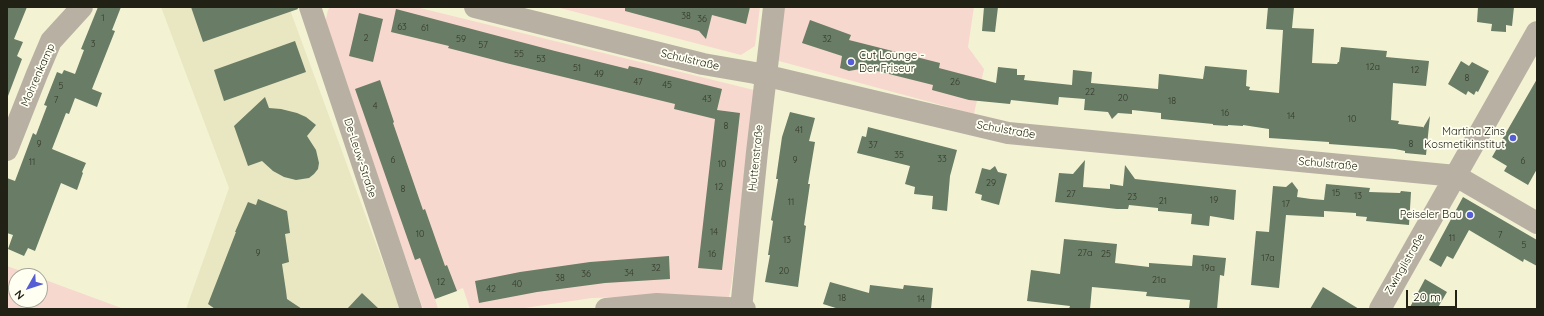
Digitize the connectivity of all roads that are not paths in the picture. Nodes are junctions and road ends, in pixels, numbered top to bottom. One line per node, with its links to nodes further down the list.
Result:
1 (82, 7): 7 (street, Mohrenkamp)
2 (310, 7): 10 (street, De-Leuw-Straße)
3 (475, 7): 6 (street, Schulstraße)
4 (774, 7): 6 (street, Huttenstraße)
5 (1537, 32): 8 (street, Zwinglistraße)
6 (766, 76): 8 (street, Schulstraße); 12 (street, Huttenstraße)
7 (7, 150)
8 (1456, 176): 9 (street, Schulstraße); 13 (street, Zwinglistraße)
9 (1537, 223)
10 (411, 309)
11 (606, 309): 12 (street)
12 (742, 309)
13 (1380, 309)

